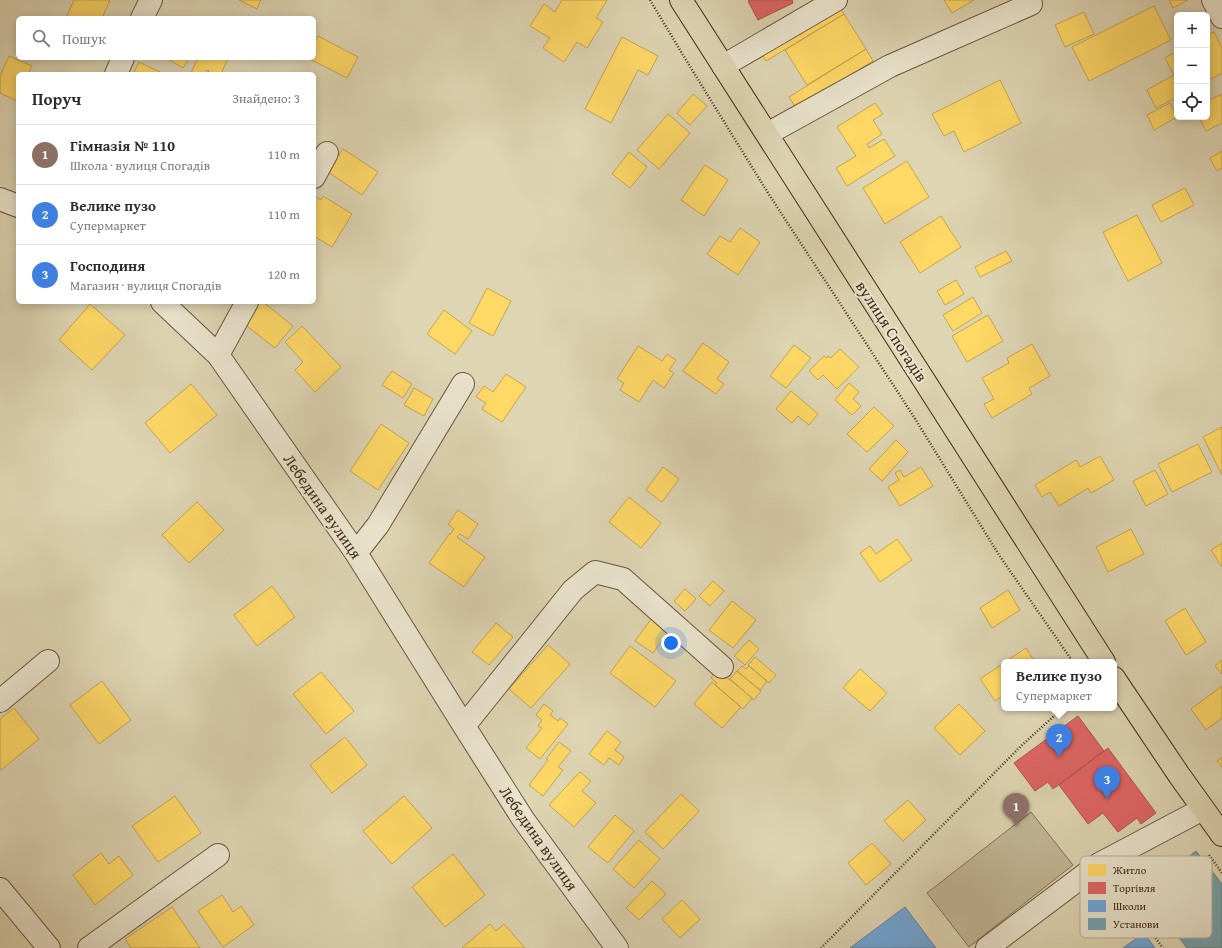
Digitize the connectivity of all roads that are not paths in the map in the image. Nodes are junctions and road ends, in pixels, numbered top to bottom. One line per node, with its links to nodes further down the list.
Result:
1 (151, 0): 6 (street)
2 (681, 0): 9 (main road, вулиця Спогадів)
3 (836, 0): 9 (street)
4 (1213, 0): 7 (street)
5 (1031, 4): 11 (street)
6 (143, 16)
7 (1222, 17)
8 (122, 60): 10 (street)
9 (723, 66): 11 (main road, вулиця Спогадів)
10 (117, 72)
11 (767, 134): 21 (main road, вулиця Спогадів)
12 (327, 153): 13 (street)
13 (316, 173)
14 (0, 199): 15 (street)
15 (16, 205)
16 (164, 304): 18 (street, Лебедина вулиця)
17 (246, 304): 18 (street)
18 (218, 355): 20 (street, Лебедина вулиця)
19 (463, 384): 20 (street)
20 (356, 553): 26 (street, Лебедина вулиця)
21 (1102, 659)
22 (48, 661): 25 (street)
23 (722, 667): 26 (street)
24 (1117, 682): 27 (main road)
25 (0, 701)
26 (464, 726): 35 (street, Лебедина вулиця)
27 (1203, 809): 28 (main road); 30 (street)
28 (1222, 835)
29 (218, 855): 34 (street)
30 (1114, 856)
31 (1080, 878): 36 (street)
32 (0, 889): 33 (street)
33 (49, 948)
34 (89, 948)
35 (617, 948)
36 (987, 948)

